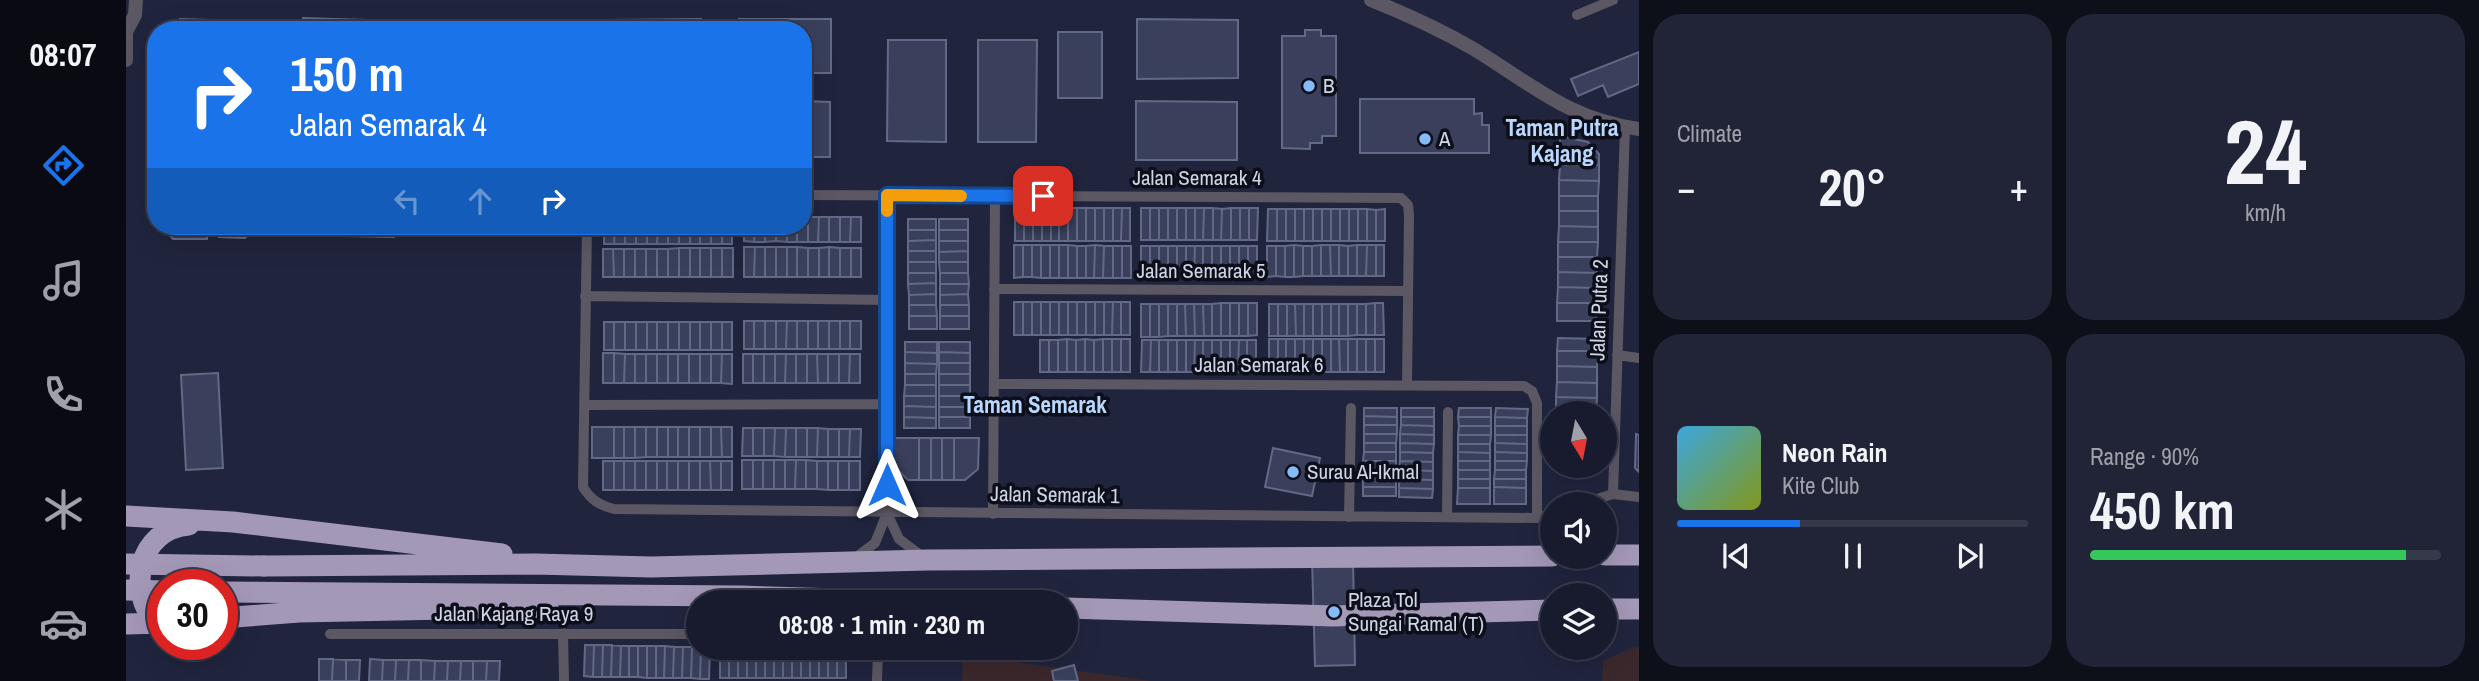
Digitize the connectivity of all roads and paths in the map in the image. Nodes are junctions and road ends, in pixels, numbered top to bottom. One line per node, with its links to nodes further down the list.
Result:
1 (135, 0): 6 (street)
2 (149, 0): 6 (street)
3 (1371, 0): 8 (street)
4 (1613, 0): 5 (street)
5 (1577, 15)
6 (130, 24): 7 (street)
7 (126, 60)
8 (1632, 128): 17 (street, Jalan Putra 2)
9 (812, 195): 10 (street, Jalan Semarak 4)
10 (887, 195): 11 (street, Jalan Semarak 4); 16 (street)
11 (995, 196): 13 (street); 14 (street, Jalan Semarak 4)
12 (587, 235): 15 (street)
13 (994, 289): 14 (street, Jalan Semarak 5); 19 (street)
14 (1408, 291): 20 (street, Jalan Semarak 4)
15 (585, 296): 16 (street); 22 (street)
16 (887, 300): 21 (street)
17 (1617, 355): 18 (street); 25 (street, Jalan Putra 2)
18 (1639, 358)
19 (994, 384): 20 (street, Jalan Semarak 6); 29 (street)
20 (1407, 384): 34 (street, Jalan Semarak 6)
21 (887, 404): 22 (street); 28 (street)
22 (585, 405): 28 (street, Jalan Semarak 1)
23 (1351, 408): 31 (street)
24 (1448, 412): 32 (street)
25 (1613, 492)
26 (1617, 494): 27 (street)
27 (1639, 497)
28 (887, 513): 29 (street, Jalan Semarak 1); 39 (street); 40 (street)
29 (993, 514): 31 (street, Jalan Semarak 1)
30 (126, 516): 35 (highway)
31 (1349, 517): 32 (street, Jalan Semarak 1)
32 (1447, 517): 34 (street, Jalan Semarak 1)
33 (1540, 517): 34 (street, Jalan Semarak 1)
34 (1537, 518)
35 (233, 522): 42 (highway); 52 (highway)
36 (1617, 555): 37 (highway)
37 (1639, 555)
38 (1540, 556): 39 (highway)
39 (927, 560): 40 (highway)
40 (847, 563): 42 (highway)
41 (126, 565): 42 (highway, bridge)
42 (580, 565)
43 (126, 590): 44 (highway, bridge)
44 (147, 591)
45 (238, 592): 46 (highway)
46 (605, 596): 47 (highway); 53 (highway)
47 (686, 597)
48 (1078, 608): 51 (highway)
49 (1617, 609): 50 (highway)
50 (1639, 609)
51 (1540, 610)
52 (147, 612)
53 (238, 617)
54 (126, 624): 55 (highway)
55 (147, 624)
56 (564, 633): 57 (street, Jalan Kajang Raya 9); 58 (street, Jalan Kajang Raya 9); 60 (street)
57 (330, 634)
58 (686, 634)
59 (878, 660): 61 (street)
60 (564, 681)
61 (877, 681)

